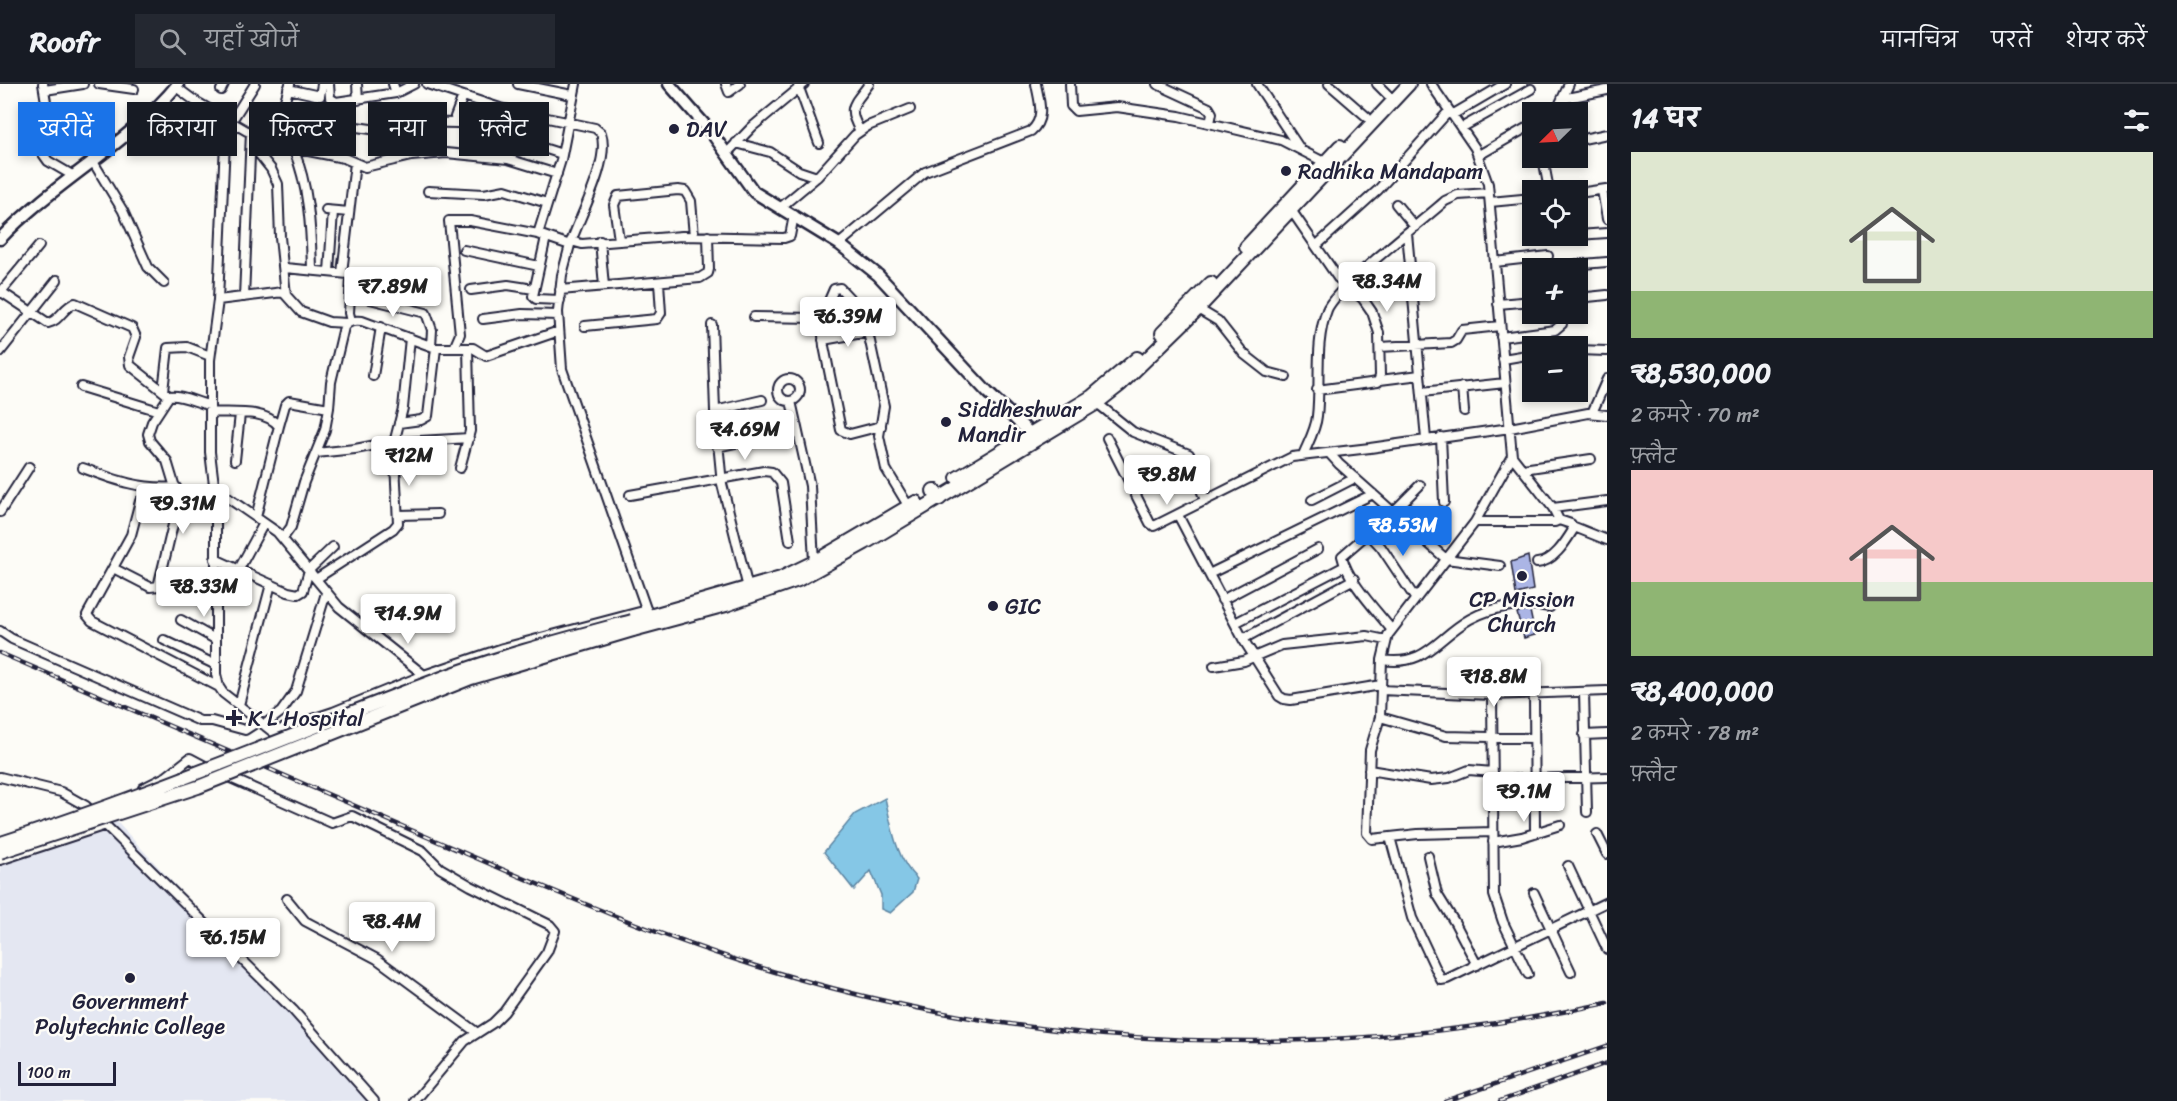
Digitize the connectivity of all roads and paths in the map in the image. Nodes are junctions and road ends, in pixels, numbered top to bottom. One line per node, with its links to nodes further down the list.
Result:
1 (83, 84): 29 (street)
2 (99, 84): 32 (street)
3 (255, 84): 42 (street)
4 (322, 84): 30 (street)
5 (329, 84): 39 (street)
6 (357, 84): 39 (street)
7 (393, 84): 34 (street)
8 (414, 84): 34 (street)
9 (427, 84): 37 (street)
10 (518, 84): 35 (street)
11 (576, 84): 35 (street)
12 (669, 84): 59 (street)
13 (726, 84): 14 (street)
14 (740, 84)
15 (870, 84): 53 (street)
16 (1036, 84): 97 (street)
17 (1070, 84): 49 (street)
18 (1157, 84): 49 (street)
19 (1257, 84): 58 (street)
20 (1329, 84): 45 (street)
21 (1377, 84): 36 (street)
22 (1398, 84): 36 (main road)
23 (1409, 84): 82 (main road)
24 (1431, 84): 44 (street)
25 (1505, 84): 44 (street)
26 (1569, 84): 38 (street)
27 (177, 85): 40 (street); 67 (street)
28 (800, 85): 56 (street); 57 (street)
29 (44, 87): 71 (street)
30 (289, 87): 51 (street)
31 (1531, 89): 50 (street)
32 (134, 90)
33 (1607, 90): 38 (street)
34 (396, 93): 39 (street)
35 (572, 95): 46 (street)
36 (1388, 95): 45 (main road)
37 (463, 96): 46 (street); 48 (street)
38 (1562, 99): 41 (street)
39 (358, 100)
40 (197, 102)
41 (1561, 102)
42 (237, 109)
43 (910, 109): 53 (street)
44 (1451, 113): 50 (street); 99 (street)
45 (1367, 117): 68 (main road)
46 (567, 122): 60 (street); 96 (street)
47 (447, 123): 48 (street)
48 (457, 123): 60 (street)
49 (1210, 123): 58 (street)
50 (1461, 128): 61 (street)
51 (368, 129)
52 (1522, 130): 61 (street)
53 (860, 131): 72 (street)
54 (1607, 134): 55 (street)
55 (1588, 138)
56 (736, 143): 59 (street); 72 (street)
57 (819, 143)
58 (1300, 149): 68 (street)
59 (727, 153): 81 (street)
60 (562, 154): 70 (street)
61 (1479, 154): 76 (street)
62 (227, 156): 124 (street)
63 (250, 156): 121 (street)
64 (260, 156): 106 (street)
65 (296, 156): 107 (street)
66 (335, 156): 69 (street)
67 (92, 160): 71 (street); 112 (street)
68 (1324, 162): 82 (main road)
69 (355, 163): 70 (street); 83 (street)
70 (557, 174): 79 (street)
71 (72, 175): 93 (street)
72 (817, 177): 81 (street)
73 (1604, 189): 75 (street); 85 (street)
74 (428, 191): 79 (street)
75 (1588, 191)
76 (1489, 193): 78 (street); 86 (street)
77 (1522, 199): 78 (street)
78 (1490, 202): 102 (street)
79 (547, 203): 90 (street)
80 (1396, 204): 86 (street)
81 (781, 207): 84 (street)
82 (1289, 207): 99 (street); 128 (main road); 182 (main road)
83 (349, 212): 108 (street); 109 (street)
84 (794, 215): 92 (street); 97 (street)
85 (1607, 219)
86 (1415, 227): 88 (street)
87 (1607, 232): 89 (street)
88 (1407, 233): 114 (street); 145 (street)
89 (1588, 234)
90 (542, 235): 96 (street); 105 (street); 148 (street)
91 (694, 236): 92 (street); 94 (street); 94 (street)
92 (708, 236): 111 (street)
93 (0, 239)
94 (619, 240): 95 (street)
95 (600, 241): 96 (street); 113 (street)
96 (571, 243): 117 (street)
97 (839, 244): 182 (street)
98 (39, 246): 118 (street)
99 (1316, 246): 114 (street)
100 (464, 250): 105 (street)
101 (1548, 256): 102 (street)
102 (1495, 262): 127 (street)
103 (1607, 262): 104 (street)
104 (1588, 264)
105 (539, 266): 115 (street)
106 (285, 268): 107 (street); 119 (street)
107 (312, 270): 108 (street)
108 (329, 272): 109 (street)
109 (342, 273): 134 (street)
110 (57, 280): 129 (street)
111 (659, 282): 113 (street); 137 (street)
112 (164, 283)
113 (604, 286): 117 (street)
114 (1346, 287): 147 (street); 164 (street)
115 (534, 289): 116 (street); 125 (street)
116 (471, 290)
117 (560, 290): 125 (street)
118 (0, 292): 129 (street)
119 (286, 295): 121 (street); 134 (street)
120 (1607, 295): 122 (street)
121 (244, 297): 124 (street)
122 (1588, 297)
123 (370, 299): 146 (street)
124 (218, 300): 154 (street)
125 (560, 300): 130 (street)
126 (1522, 301): 127 (street)
127 (1498, 304): 138 (street)
128 (1198, 309): 158 (street); 169 (main road)
129 (30, 313): 152 (street); 166 (street)
130 (558, 315): 133 (street); 140 (street)
131 (821, 315): 132 (street); 141 (street); 144 (street)
132 (754, 317)
133 (483, 319)
134 (349, 322): 139 (street); 170 (street)
135 (1562, 324): 142 (street)
136 (712, 325): 173 (street)
137 (585, 326)
138 (1500, 326): 142 (street); 145 (street)
139 (381, 327): 143 (street); 157 (street)
140 (559, 331): 149 (street); 252 (street)
141 (868, 332): 144 (street); 180 (street)
142 (1501, 337): 155 (street)
143 (410, 338): 146 (street); 178 (street)
144 (823, 340): 180 (street)
145 (1418, 345): 147 (street); 156 (street)
146 (433, 347): 148 (street); 178 (street)
147 (1380, 347): 160 (street)
148 (454, 348): 149 (street)
149 (468, 348): 185 (street)
150 (1588, 350): 151 (street)
151 (1607, 351)
152 (0, 352)
153 (1522, 355): 155 (street)
154 (210, 356): 166 (street); 171 (street)
155 (1503, 358): 161 (street)
156 (1420, 375): 160 (street); 165 (street)
157 (373, 376)
158 (1286, 377)
159 (1607, 379): 175 (street)
160 (1380, 380): 164 (street)
161 (1506, 383): 163 (street); 181 (street)
162 (81, 387): 172 (street)
163 (1462, 387): 165 (street); 174 (street)
164 (1317, 390): 192 (street)
165 (1422, 392): 187 (street)
166 (166, 394): 171 (street); 172 (street)
167 (762, 400): 173 (street)
168 (791, 401): 233 (street)
169 (1097, 403): 207 (main road); 210 (street)
170 (329, 408): 179 (street); 190 (street)
171 (210, 409): 176 (street); 204 (street)
172 (159, 411): 203 (street)
173 (715, 411): 189 (street)
174 (1464, 411)
175 (1592, 413): 177 (street); 181 (street)
176 (240, 414): 179 (street); 195 (street)
177 (1607, 416)
178 (399, 423): 188 (street)
179 (279, 426): 220 (street)
180 (881, 426): 213 (street)
181 (1510, 428): 184 (street); 193 (street)
182 (1030, 433): 207 (main road)
183 (764, 437): 189 (street)
184 (1441, 437): 187 (street); 212 (street)
185 (469, 438): 188 (street); 198 (street)
186 (1107, 438): 219 (street)
187 (1426, 439): 191 (street)
188 (394, 443): 190 (street); 218 (street)
189 (717, 447): 200 (street)
190 (316, 453): 226 (street)
191 (1329, 453): 192 (street); 201 (street)
192 (1303, 455): 210 (street)
193 (1512, 456): 199 (street); 222 (street)
194 (1591, 459): 199 (street)
195 (235, 460)
196 (29, 467): 215 (street)
197 (83, 468): 203 (street)
198 (460, 468)
199 (1522, 469): 214 (street)
200 (721, 478): 206 (street); 228 (street); 245 (street)
201 (1355, 478): 205 (street); 208 (street)
202 (1420, 485): 216 (street)
203 (176, 487): 244 (street)
204 (215, 489): 220 (street); 231 (street)
205 (1373, 494): 216 (street); 240 (street)
206 (630, 495)
207 (937, 495): 213 (main road); 252 (main road)
208 (1312, 500)
209 (140, 501): 237 (street)
210 (1205, 501): 219 (street)
211 (1607, 501): 214 (street)
212 (1444, 502)
213 (909, 507): 233 (main road)
214 (1553, 508): 221 (street)
215 (0, 512)
216 (1394, 512): 225 (street); 232 (street)
217 (438, 514): 218 (street)
218 (399, 515): 241 (street)
219 (1178, 515): 240 (street)
220 (256, 517): 223 (street)
221 (1559, 520): 222 (street); 224 (street)
222 (1475, 522): 232 (street)
223 (264, 523): 226 (street); 238 (street)
224 (1572, 526): 227 (street); 234 (street)
225 (1368, 533): 235 (street); 247 (street)
226 (283, 538): 239 (street)
227 (1607, 540)
228 (790, 541)
229 (333, 547): 239 (street)
230 (1318, 549): 248 (street)
231 (215, 559): 238 (street); 249 (street)
232 (1446, 559): 236 (street); 247 (street)
233 (813, 562): 245 (main road)
234 (1537, 563)
235 (1345, 566): 242 (street); 254 (street)
236 (1500, 566)
237 (113, 568): 244 (street); 268 (street)
238 (239, 569): 243 (street)
239 (309, 570): 241 (street); 243 (street)
240 (1209, 574): 248 (street)
241 (316, 579): 246 (street)
242 (1354, 579): 256 (street); 260 (street)
243 (271, 584): 274 (street)
244 (160, 586): 249 (street)
245 (748, 588): 252 (main road)
246 (326, 593): 258 (street); 276 (street)
247 (1415, 598): 256 (street)
248 (1222, 600): 254 (street)
249 (215, 603): 259 (street)
250 (433, 603): 258 (street)
251 (1550, 607): 264 (street)
252 (649, 617): 255 (main road); 267 (street)
253 (181, 620): 259 (street)
254 (1235, 623): 260 (street)
255 (632, 625): 297 (main road, bridge); 299 (main road, bridge)
256 (1391, 629): 262 (street)
257 (0, 631): 276 (street)
258 (370, 632): 267 (street)
259 (215, 639): 265 (street)
260 (1244, 639): 263 (street)
261 (164, 640): 265 (street)
262 (1386, 640): 263 (street); 264 (street)
263 (1254, 657): 266 (street); 269 (street)
264 (1382, 660): 269 (street)
265 (216, 665): 268 (street)
266 (1214, 666)
267 (424, 675): 276 (street)
268 (219, 687): 274 (street)
269 (1381, 688): 272 (street); 275 (street)
270 (1607, 691): 271 (street)
271 (1584, 692): 273 (street); 278 (street)
272 (1492, 695): 273 (street); 280 (street)
273 (1534, 695): 279 (street)
274 (238, 705): 276 (street)
275 (1380, 717): 280 (street); 281 (street)
276 (261, 723)
277 (1607, 734): 278 (street)
278 (1584, 735): 285 (street)
279 (1533, 738): 280 (street); 286 (street)
280 (1491, 739): 282 (street)
281 (1369, 770): 282 (street); 295 (street)
282 (1493, 776): 286 (street); 291 (street)
283 (0, 777): 287 (street)
284 (1607, 777): 285 (street)
285 (1585, 778): 286 (street); 288 (street)
286 (1533, 780): 292 (street)
287 (88, 808): 289 (street); 312 (street)
288 (1587, 812)
289 (106, 825): 299 (street); 313 (street)
290 (1560, 825): 292 (street)
291 (1493, 832): 295 (street); 296 (street)
292 (1535, 833): 296 (street)
293 (1597, 834): 298 (street)
294 (0, 836): 299 (street)
295 (1390, 837): 309 (street)
296 (1493, 842): 307 (street)
297 (0, 844)
298 (1607, 854)
299 (3, 856)
300 (1428, 856): 309 (street)
301 (1568, 866): 305 (street)
302 (1534, 893): 306 (street)
303 (287, 899): 312 (street)
304 (1607, 902): 305 (street)
305 (1590, 910): 306 (street); 308 (street)
306 (1551, 929): 307 (street); 310 (street)
307 (1515, 946): 309 (street); 311 (street)
308 (1607, 949)
309 (1477, 965)
310 (1571, 972)
311 (1528, 974)
312 (476, 1032): 314 (street)
313 (374, 1101)
314 (415, 1101)

